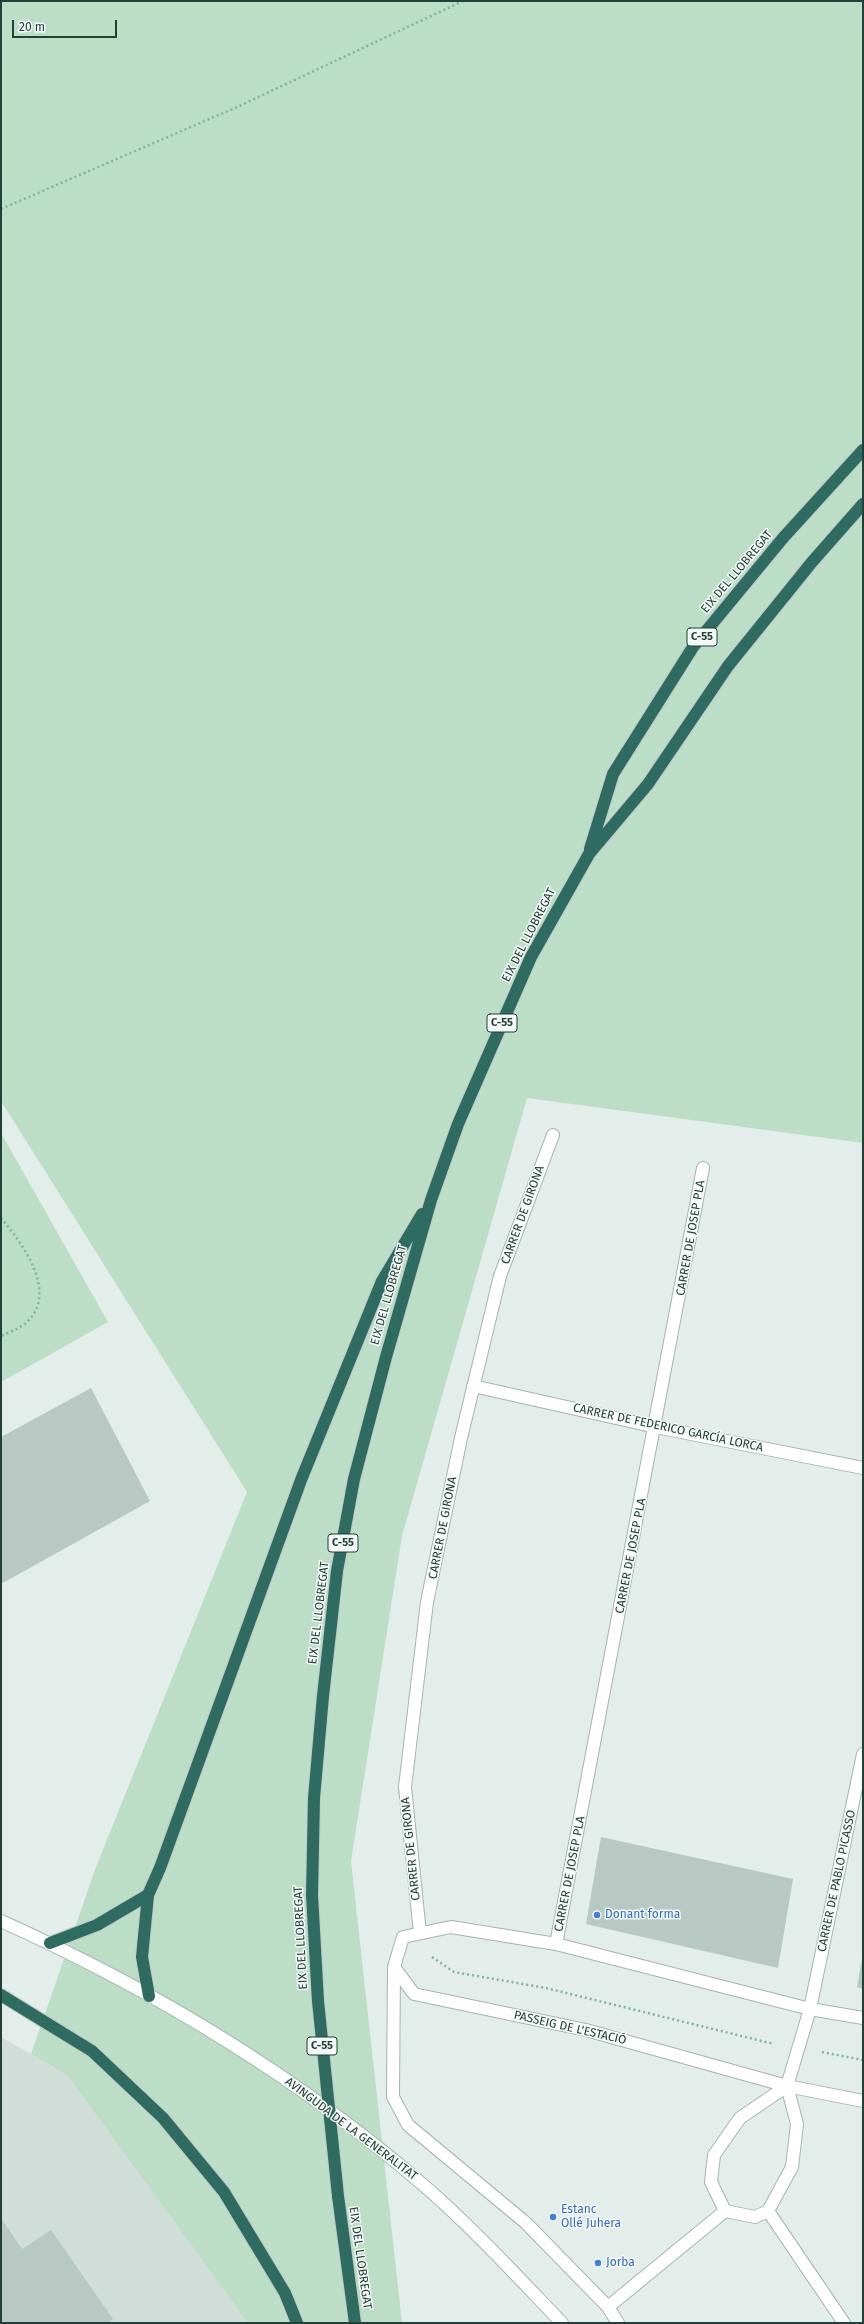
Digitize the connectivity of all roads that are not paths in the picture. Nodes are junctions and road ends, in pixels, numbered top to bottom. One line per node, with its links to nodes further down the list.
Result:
1 (863, 450): 3 (highway, EIX DEL LLOBREGAT / C-55)
2 (863, 504): 3 (highway, EIX DEL LLOBREGAT / C-55)
3 (589, 854): 6 (highway, EIX DEL LLOBREGAT / C-55)
4 (552, 1135): 7 (street, CARRER DE GIRONA)
5 (703, 1168): 8 (street, CARRER DE JOSEP PLA)
6 (431, 1200): 11 (highway); 27 (highway, EIX DEL LLOBREGAT / C-55, bridge)
7 (473, 1386): 8 (street, CARRER DE FEDERICO GARCÍA LORCA); 13 (street, CARRER DE GIRONA)
8 (656, 1427): 9 (street, CARRER DE FEDERICO GARCÍA LORCA); 15 (street, CARRER DE JOSEP PLA)
9 (863, 1468)
10 (863, 1754): 19 (street, CARRER DE PABLO PICASSO)
11 (148, 1895): 14 (highway); 18 (highway)
12 (1, 1921): 14 (street, AVINGUDA DE LA GENERALITAT)
13 (420, 1933): 15 (street); 16 (street)
14 (50, 1943): 18 (street, AVINGUDA DE LA GENERALITAT)
15 (556, 1944): 19 (street)
16 (394, 1967): 21 (street, PASSEIG DE L'ESTACIÓ); 25 (street)
17 (1, 1994): 26 (highway)
18 (150, 1996): 28 (street, AVINGUDA DE LA GENERALITAT)
19 (810, 2009): 20 (street); 21 (street)
20 (863, 2018)
21 (787, 2086): 22 (street, PASSEIG DE L'ESTACIÓ); 23 (street); 24 (street)
22 (863, 2101)
23 (725, 2211): 24 (street); 25 (street)
24 (768, 2211): 30 (street)
25 (608, 2307): 29 (street)
26 (297, 2323)
27 (355, 2323)
28 (562, 2323)
29 (618, 2323)
30 (844, 2323)

